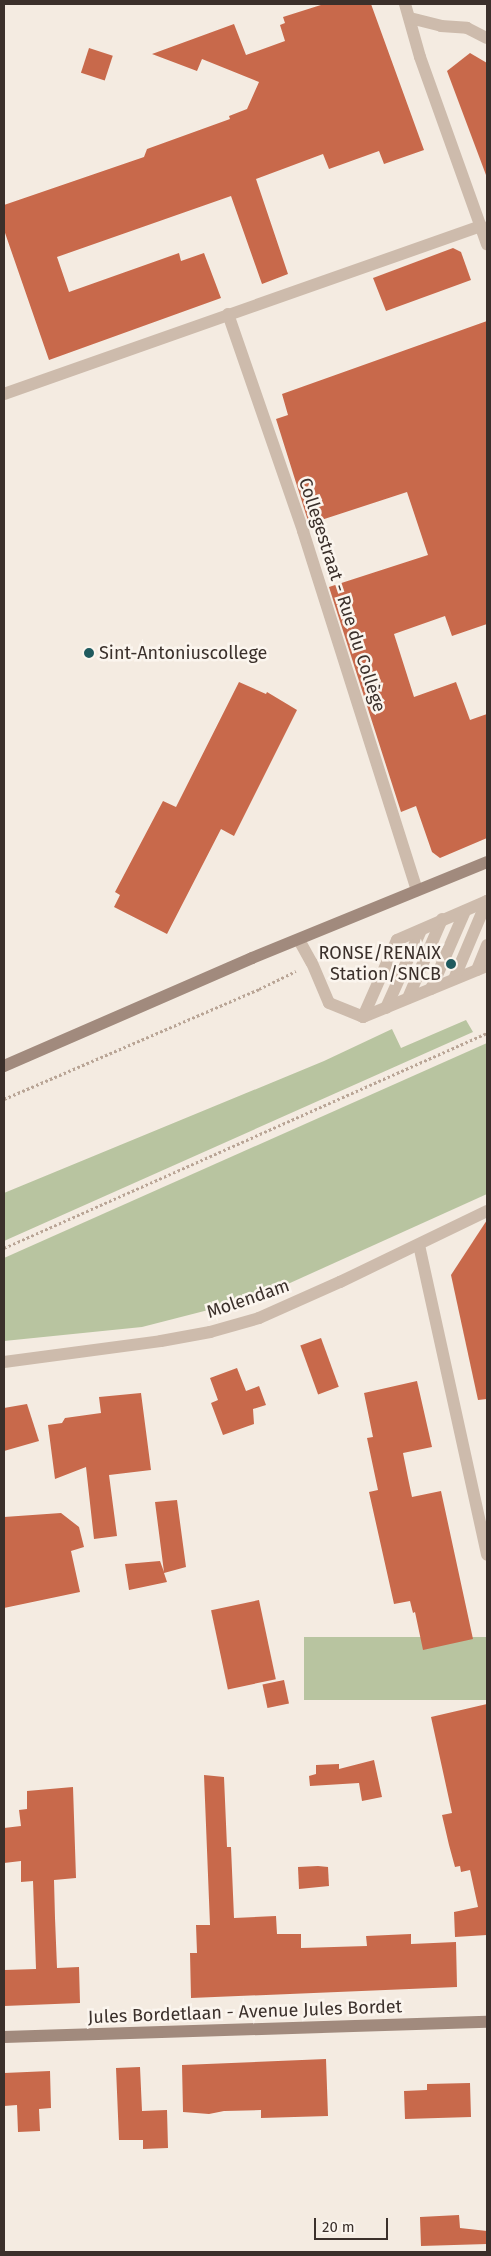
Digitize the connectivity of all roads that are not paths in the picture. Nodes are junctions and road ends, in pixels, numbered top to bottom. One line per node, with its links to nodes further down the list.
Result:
1 (405, 4): 2 (street)
2 (410, 18): 3 (street); 4 (street)
3 (487, 38)
4 (481, 226): 5 (street); 6 (street)
5 (487, 244)
6 (228, 314): 7 (street); 9 (street, Collegestraat - Rue du Collège)
7 (4, 394)
8 (487, 862): 9 (street)
9 (417, 890): 14 (street)
10 (487, 901): 11 (street); 17 (street)
11 (465, 911): 12 (street); 18 (street)
12 (442, 919): 13 (street); 19 (street)
13 (421, 930): 20 (street); 21 (street)
14 (299, 940): 21 (street); 22 (street)
15 (487, 945): 16 (street)
16 (482, 968): 17 (street)
17 (454, 980): 18 (street)
18 (431, 989): 19 (street)
19 (408, 998): 20 (street)
20 (386, 1008): 21 (street)
21 (363, 1017)
22 (4, 1066)
23 (487, 1212): 24 (street, Molendam)
24 (419, 1245): 25 (street, Molendam); 26 (street)
25 (4, 1362)
26 (487, 1555)
27 (487, 2022): 28 (street, Jules Bordetlaan - Avenue Jules Bordet)
28 (4, 2037)

